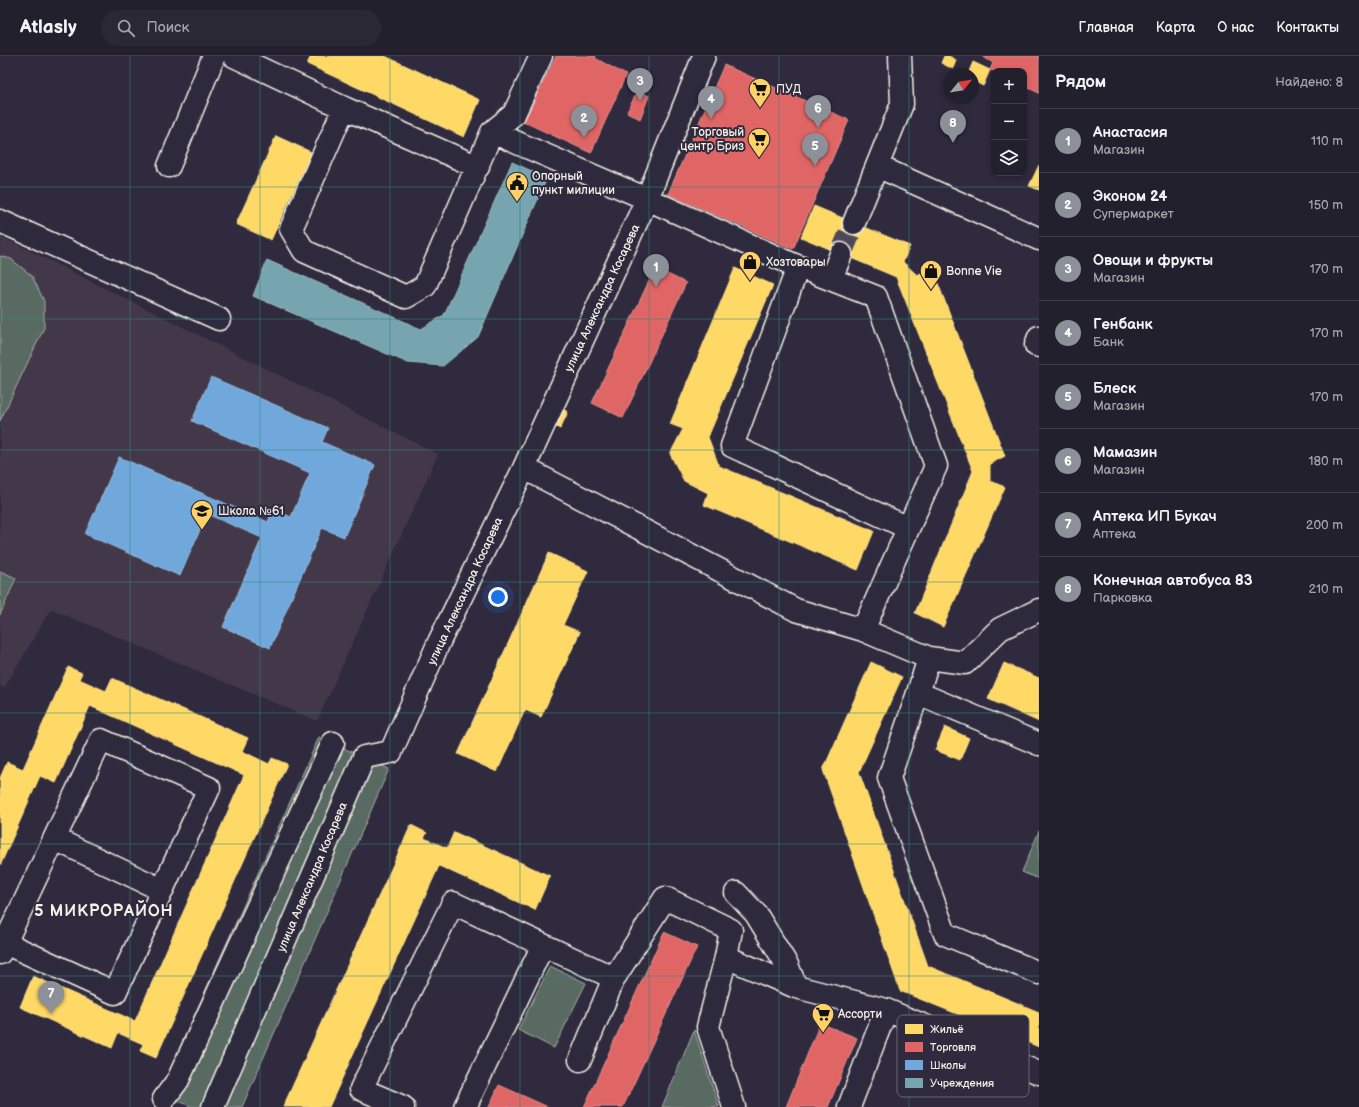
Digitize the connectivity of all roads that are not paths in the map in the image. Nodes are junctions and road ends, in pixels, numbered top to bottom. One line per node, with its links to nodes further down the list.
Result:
1 (214, 56): 8 (street)
2 (234, 56): 6 (street)
3 (541, 56): 7 (street)
4 (704, 56): 11 (street, улица Александра Косарева)
5 (900, 56): 9 (street)
6 (347, 110): 10 (street); 10 (street)
7 (492, 132): 10 (street); 11 (street)
8 (169, 166)
9 (877, 166): 13 (street); 14 (street)
10 (478, 167)
11 (647, 199): 16 (street); 21 (street, улица Александра Косарева)
12 (0, 221): 18 (street)
13 (854, 222)
14 (1039, 239)
15 (841, 254): 17 (street)
16 (798, 267): 17 (street); 22 (street)
17 (831, 279): 22 (street)
18 (219, 319)
19 (1039, 337): 20 (street)
20 (1039, 346)
21 (524, 468): 24 (street); 44 (street, улица Александра Косарева)
22 (908, 528): 24 (street)
23 (1039, 610): 25 (street)
24 (862, 630): 25 (street)
25 (929, 658): 26 (street)
26 (918, 693): 28 (street); 35 (street)
27 (332, 743): 43 (street)
28 (1039, 744)
29 (54, 839): 30 (street); 30 (street); 33 (street)
30 (162, 890): 33 (street)
31 (736, 893): 37 (street)
32 (543, 945): 36 (street); 45 (street); 46 (street)
33 (2, 948)
34 (726, 957): 36 (street); 37 (street); 47 (street)
35 (1039, 973)
36 (614, 978): 40 (street)
37 (796, 988): 38 (street)
38 (886, 1010): 39 (street); 48 (street)
39 (898, 1015)
40 (580, 1060)
41 (1029, 1069): 42 (street)
42 (1039, 1073)
43 (164, 1099)
44 (213, 1107)
45 (403, 1107)
46 (465, 1107)
47 (734, 1107)
48 (849, 1107)

